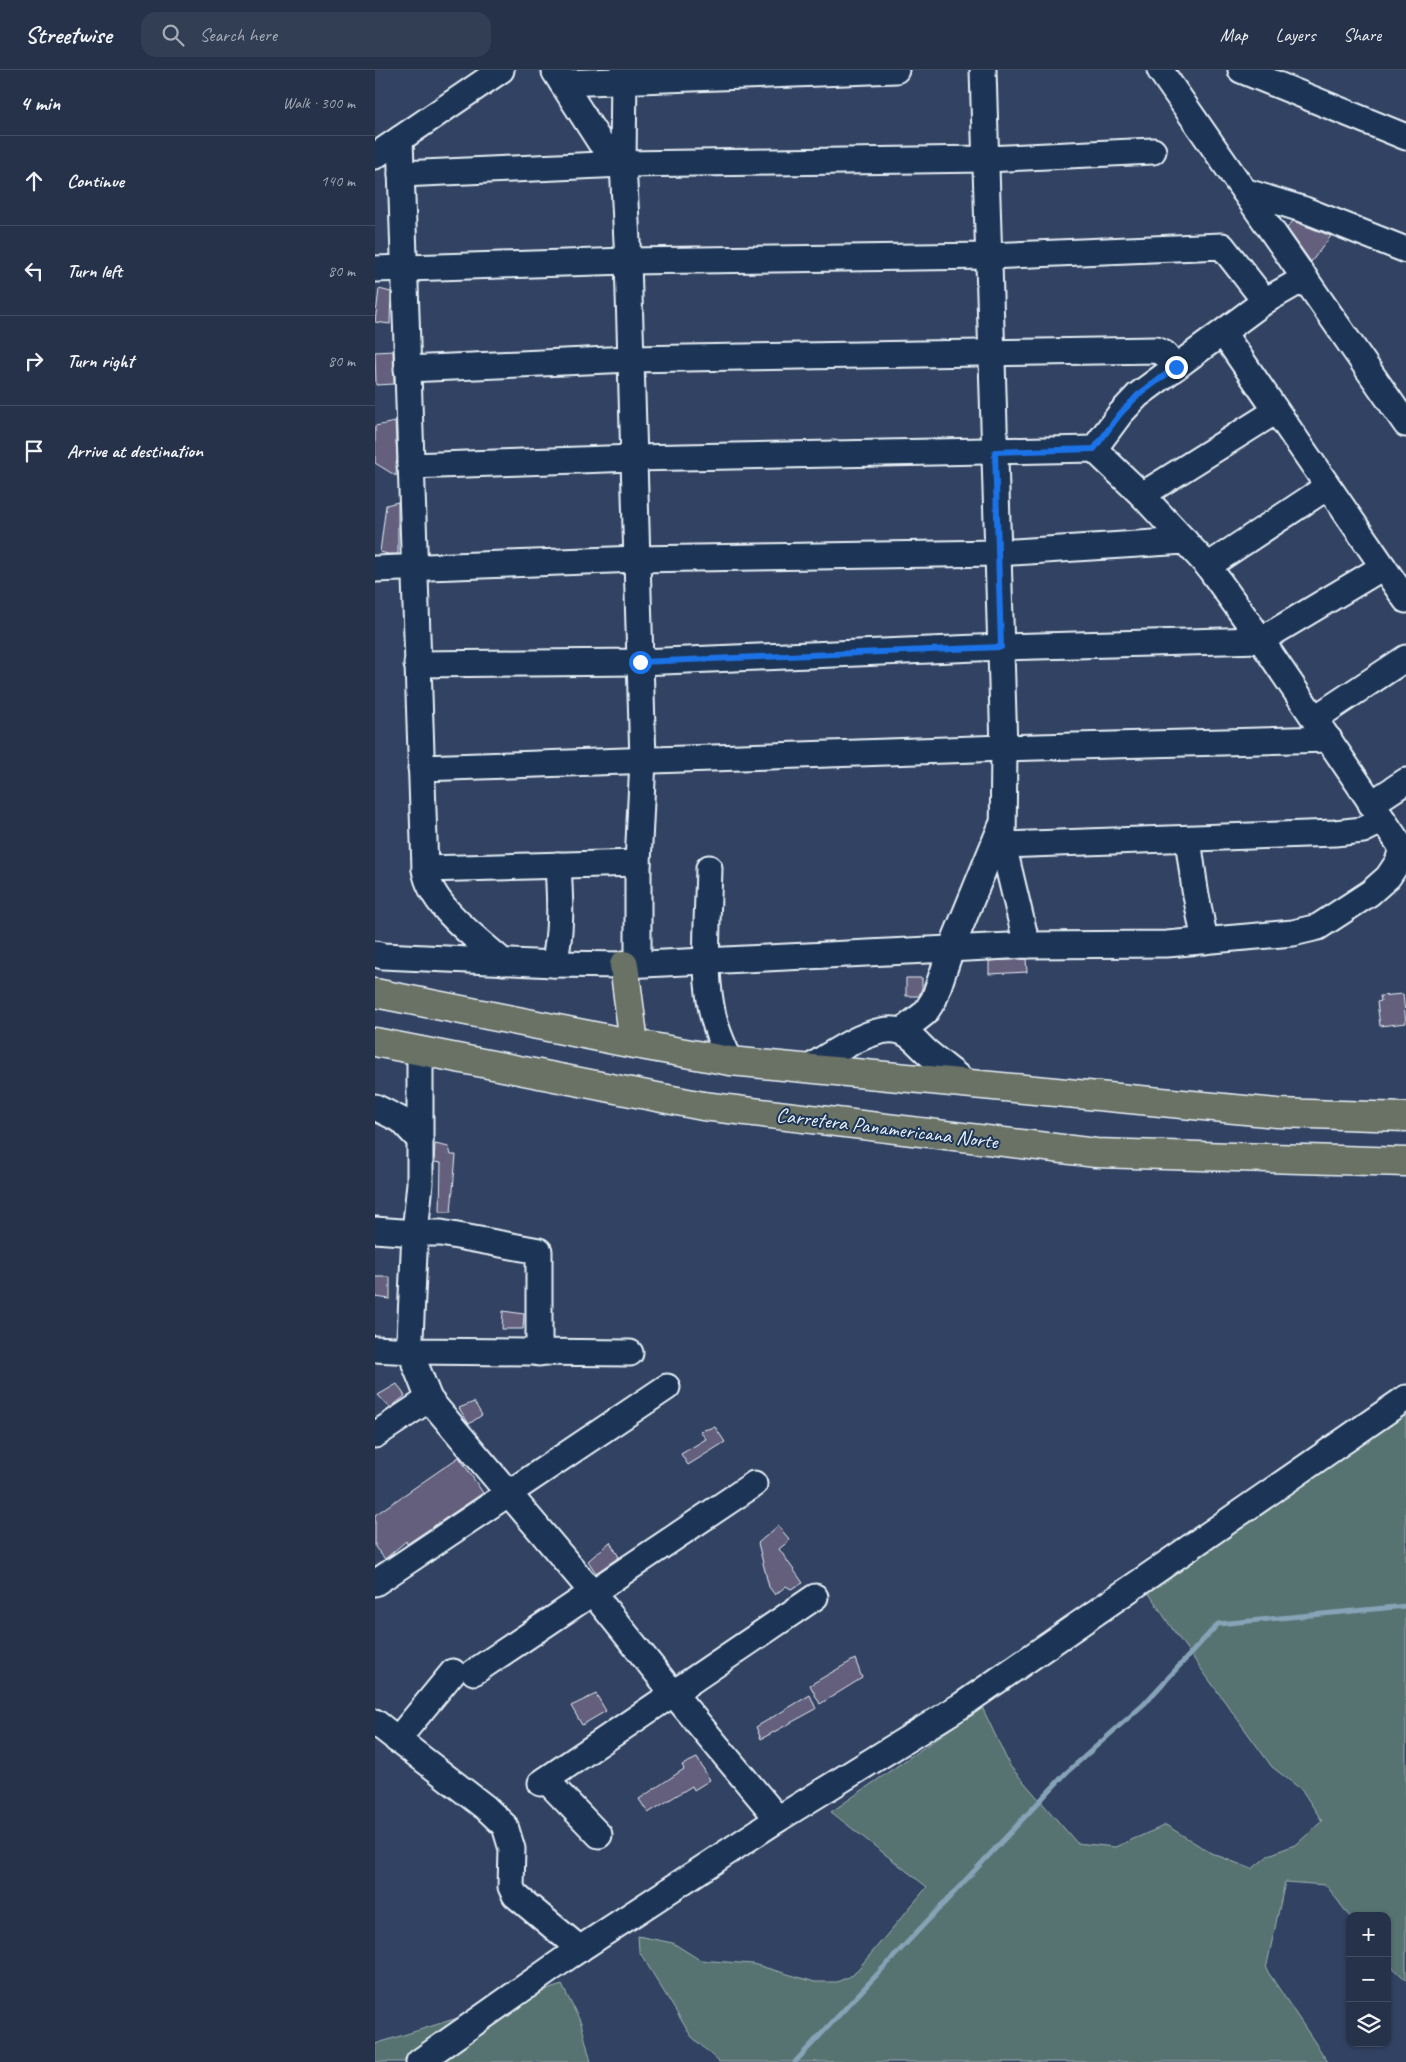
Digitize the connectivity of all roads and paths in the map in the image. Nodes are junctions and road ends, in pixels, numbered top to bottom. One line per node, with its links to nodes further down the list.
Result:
1 (501, 70): 11 (street)
2 (896, 70): 7 (street)
3 (983, 70): 14 (street)
4 (1241, 70): 9 (street)
5 (1283, 70): 9 (street)
6 (1163, 71): 17 (street)
7 (624, 75): 8 (street); 15 (street)
8 (557, 77): 15 (street)
9 (1300, 94): 10 (street)
10 (1406, 137)
11 (400, 139): 13 (street); 16 (street)
12 (1153, 151): 14 (street)
13 (375, 156)
14 (986, 159): 15 (street); 19 (street)
15 (623, 164): 16 (street); 20 (street)
16 (401, 174): 21 (street)
17 (1244, 191): 18 (street); 23 (street)
18 (1406, 250)
19 (989, 256): 20 (street); 24 (street); 26 (street)
20 (628, 261): 21 (street); 27 (street)
21 (404, 268): 22 (street); 29 (street)
22 (375, 269)
23 (1305, 278): 24 (street); 31 (street)
24 (1265, 301): 25 (street)
25 (1223, 333): 28 (street); 30 (street)
26 (992, 353): 27 (street); 28 (street); 33 (street)
27 (631, 359): 29 (street); 34 (street)
28 (1176, 367): 32 (street)
29 (407, 369): 35 (street)
30 (1276, 411): 36 (street); 37 (street)
31 (1406, 424)
32 (1094, 449): 33 (street); 37 (street)
33 (995, 452): 34 (street); 39 (street)
34 (634, 458): 35 (street); 40 (street)
35 (410, 466): 43 (street)
36 (1327, 487): 41 (street); 42 (street)
37 (1143, 495): 38 (street)
38 (1185, 541): 39 (street); 41 (street)
39 (998, 553): 40 (street); 47 (street)
40 (637, 559): 43 (street); 49 (street)
41 (1208, 566): 46 (street)
42 (1383, 567): 45 (street); 46 (street)
43 (414, 568): 44 (street); 50 (street)
44 (375, 569)
45 (1406, 600)
46 (1261, 640): 47 (street); 51 (street)
47 (1001, 647): 49 (street); 53 (street)
48 (1406, 658): 51 (street)
49 (640, 662): 50 (street); 54 (street)
50 (417, 664): 55 (street)
51 (1314, 719): 52 (street)
52 (1329, 739): 53 (street); 57 (street)
53 (1004, 748): 54 (street); 58 (street)
54 (643, 760): 55 (street); 61 (street)
55 (421, 768): 64 (street)
56 (1406, 781): 57 (street)
57 (1377, 812): 59 (street); 65 (street)
58 (1003, 820): 60 (street); 67 (street)
59 (1189, 839): 60 (street); 65 (street)
60 (1003, 845): 66 (street)
61 (639, 863): 62 (street); 72 (street)
62 (558, 865): 64 (street); 71 (street)
63 (709, 868): 69 (street)
64 (425, 869): 70 (street)
65 (1205, 941): 66 (street)
66 (1027, 945): 67 (street)
67 (951, 949): 69 (street); 74 (street)
68 (375, 954): 70 (street)
69 (707, 960): 72 (street); 78 (street)
70 (503, 962): 71 (street)
71 (554, 964): 72 (street)
72 (631, 964): 76 (highway)
73 (375, 993): 76 (highway)
74 (902, 1031): 79 (street); 80 (street)
75 (375, 1042): 77 (highway, Carretera Panamericana Norte)
76 (633, 1044): 78 (highway)
77 (420, 1050): 83 (street); 84 (highway, Carretera Panamericana Norte)
78 (730, 1061): 79 (highway)
79 (809, 1068): 80 (highway)
80 (967, 1084): 82 (highway)
81 (375, 1107): 83 (street)
82 (1406, 1117)
83 (420, 1140): 86 (street)
84 (1406, 1162)
85 (375, 1230): 86 (street)
86 (415, 1233): 88 (street); 89 (street)
87 (375, 1349): 88 (street)
88 (412, 1352): 89 (street); 93 (street)
89 (539, 1353): 90 (street)
90 (630, 1353)
91 (667, 1387): 96 (street)
92 (1406, 1398): 103 (street)
93 (429, 1399): 94 (street); 96 (street)
94 (375, 1435)
95 (754, 1484): 98 (street)
96 (508, 1493): 97 (street); 98 (street)
97 (375, 1583)
98 (592, 1592): 100 (street); 102 (street)
99 (815, 1597): 100 (street)
100 (673, 1693): 103 (street); 104 (street)
101 (375, 1722): 102 (street)
102 (397, 1740): 105 (street)
103 (778, 1819): 105 (street)
104 (599, 1835)
105 (580, 1949): 106 (street)
106 (419, 2062)

